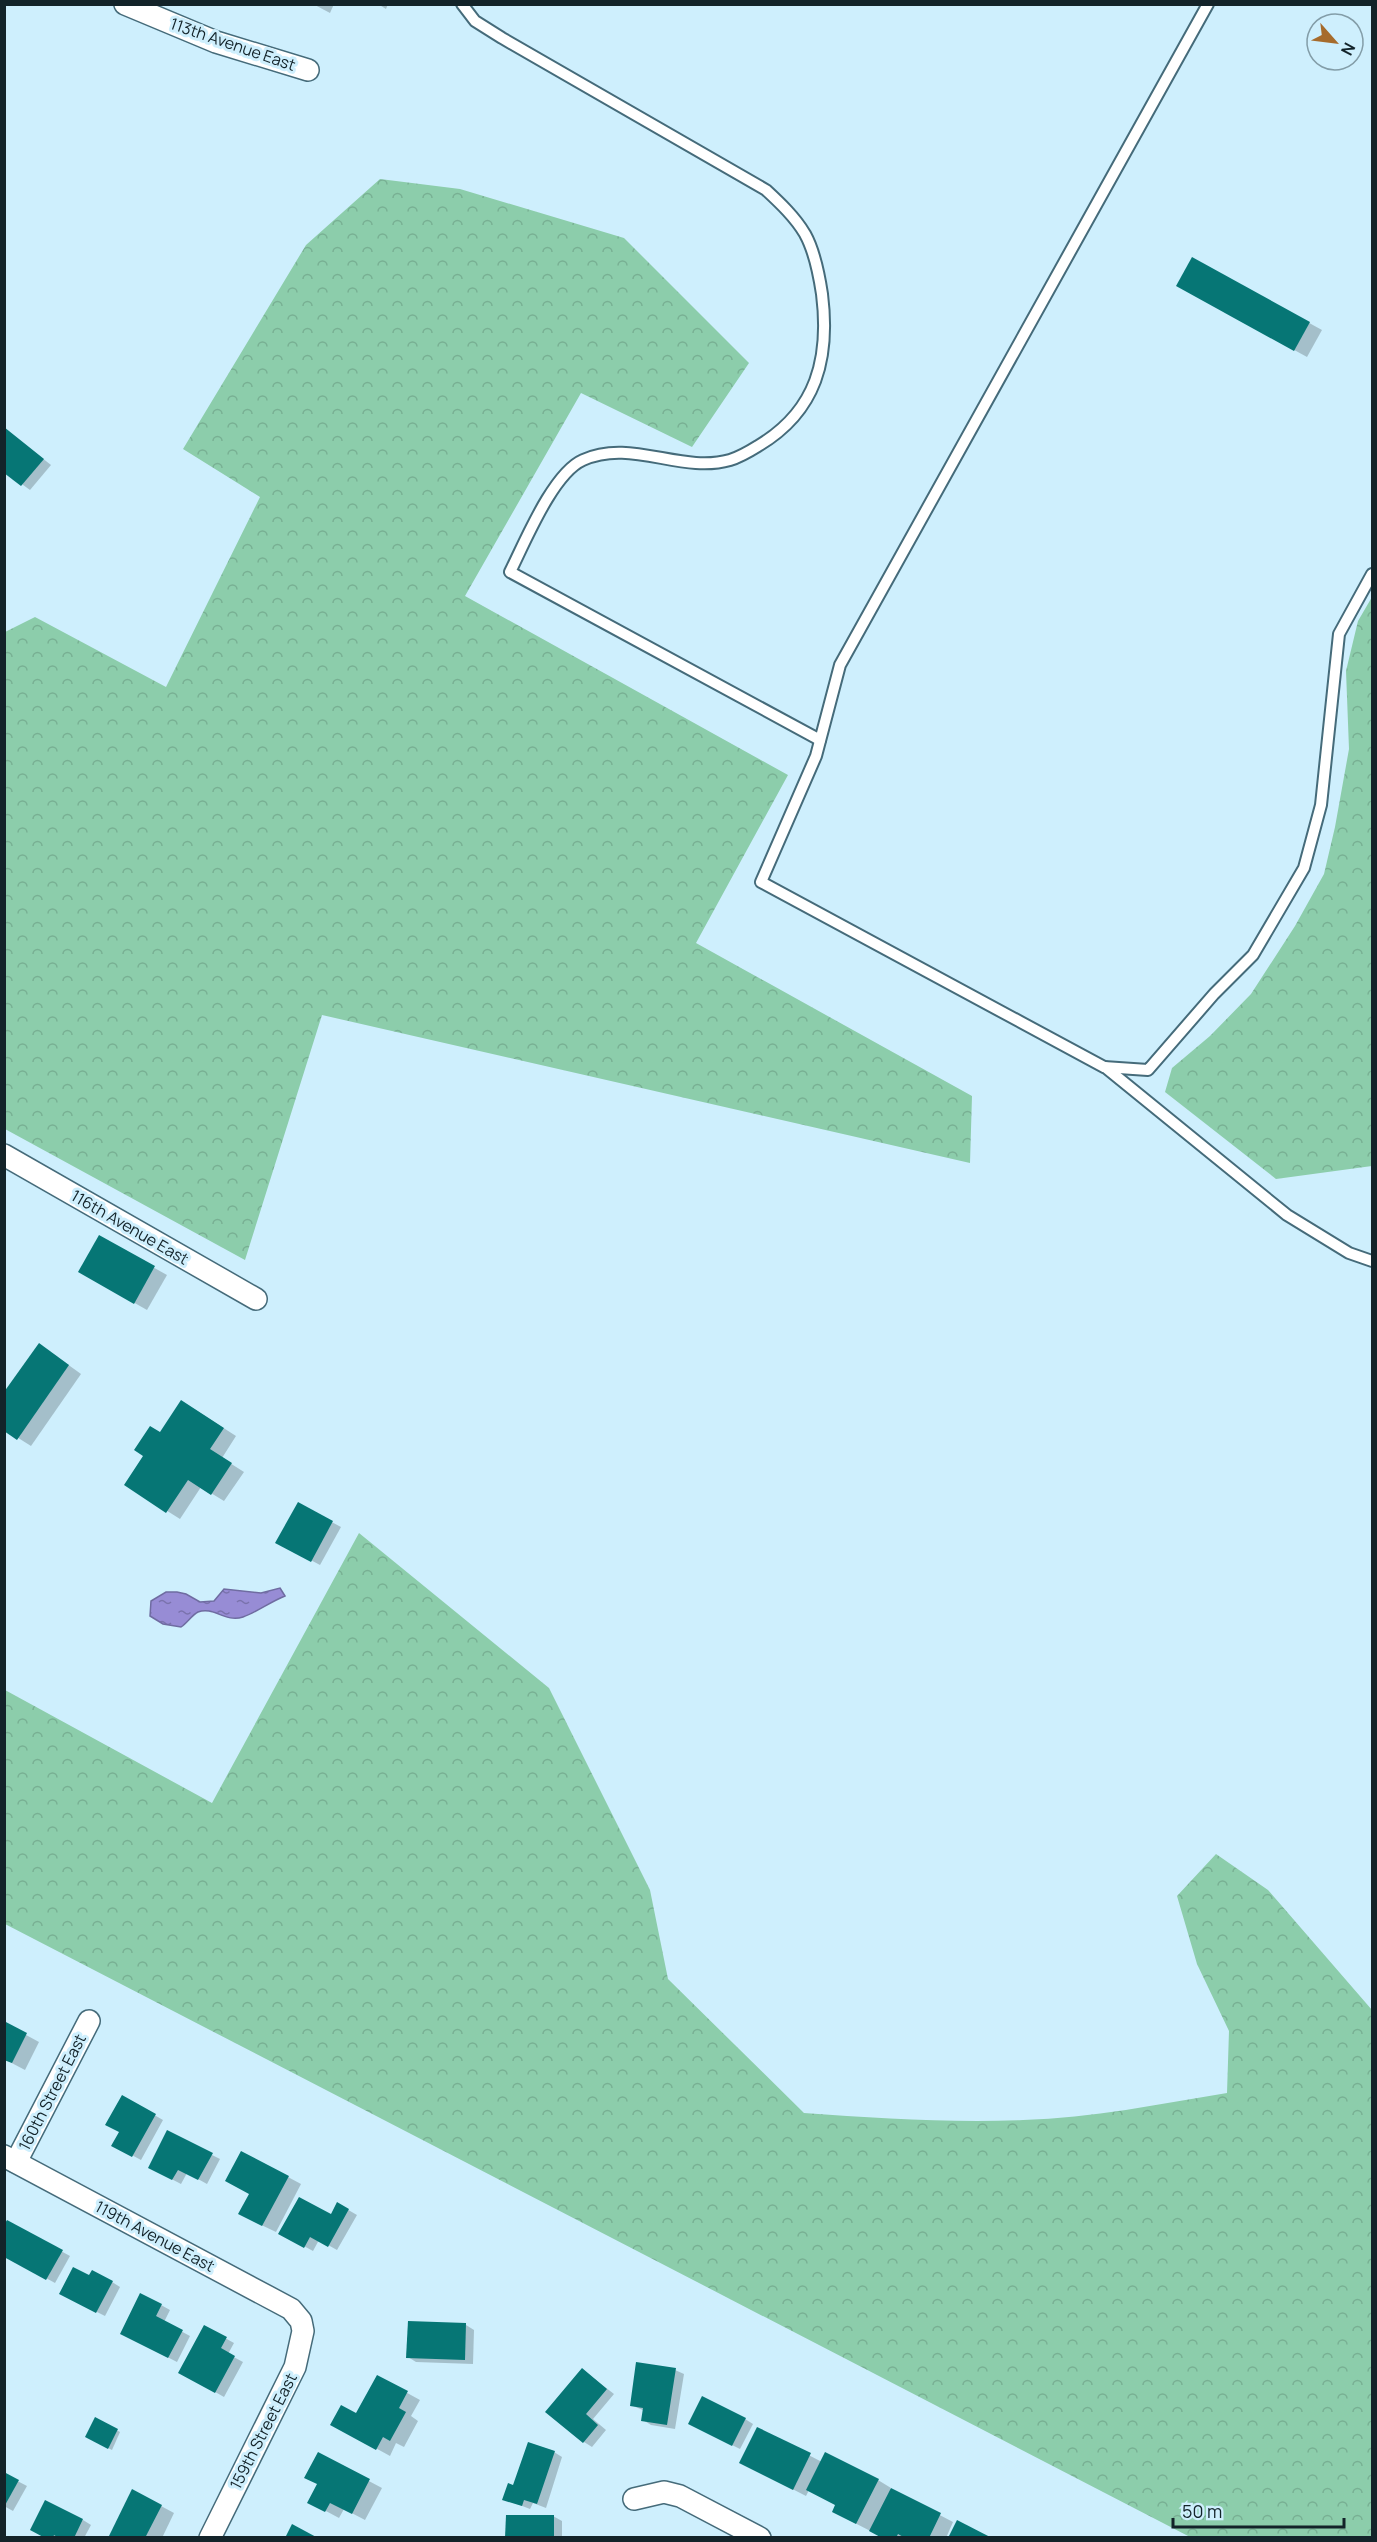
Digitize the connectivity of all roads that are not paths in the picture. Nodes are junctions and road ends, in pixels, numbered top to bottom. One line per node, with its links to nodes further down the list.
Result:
1 (125, 4): 4 (street, 113th Avenue East)
2 (462, 4): 6 (lane)
3 (1208, 4): 6 (lane)
4 (308, 70)
5 (1372, 574): 7 (lane)
6 (820, 740): 7 (lane)
7 (1104, 1067): 9 (lane)
8 (4, 1155): 10 (street, 116th Avenue East)
9 (1372, 1261)
10 (256, 1299)
11 (89, 2022): 12 (street, 160th Street East)
12 (10, 2159): 13 (street, 119th Avenue East)
13 (301, 2321): 15 (street, 159th Street East)
14 (634, 2499): 16 (street)
15 (210, 2538)
16 (760, 2538)

